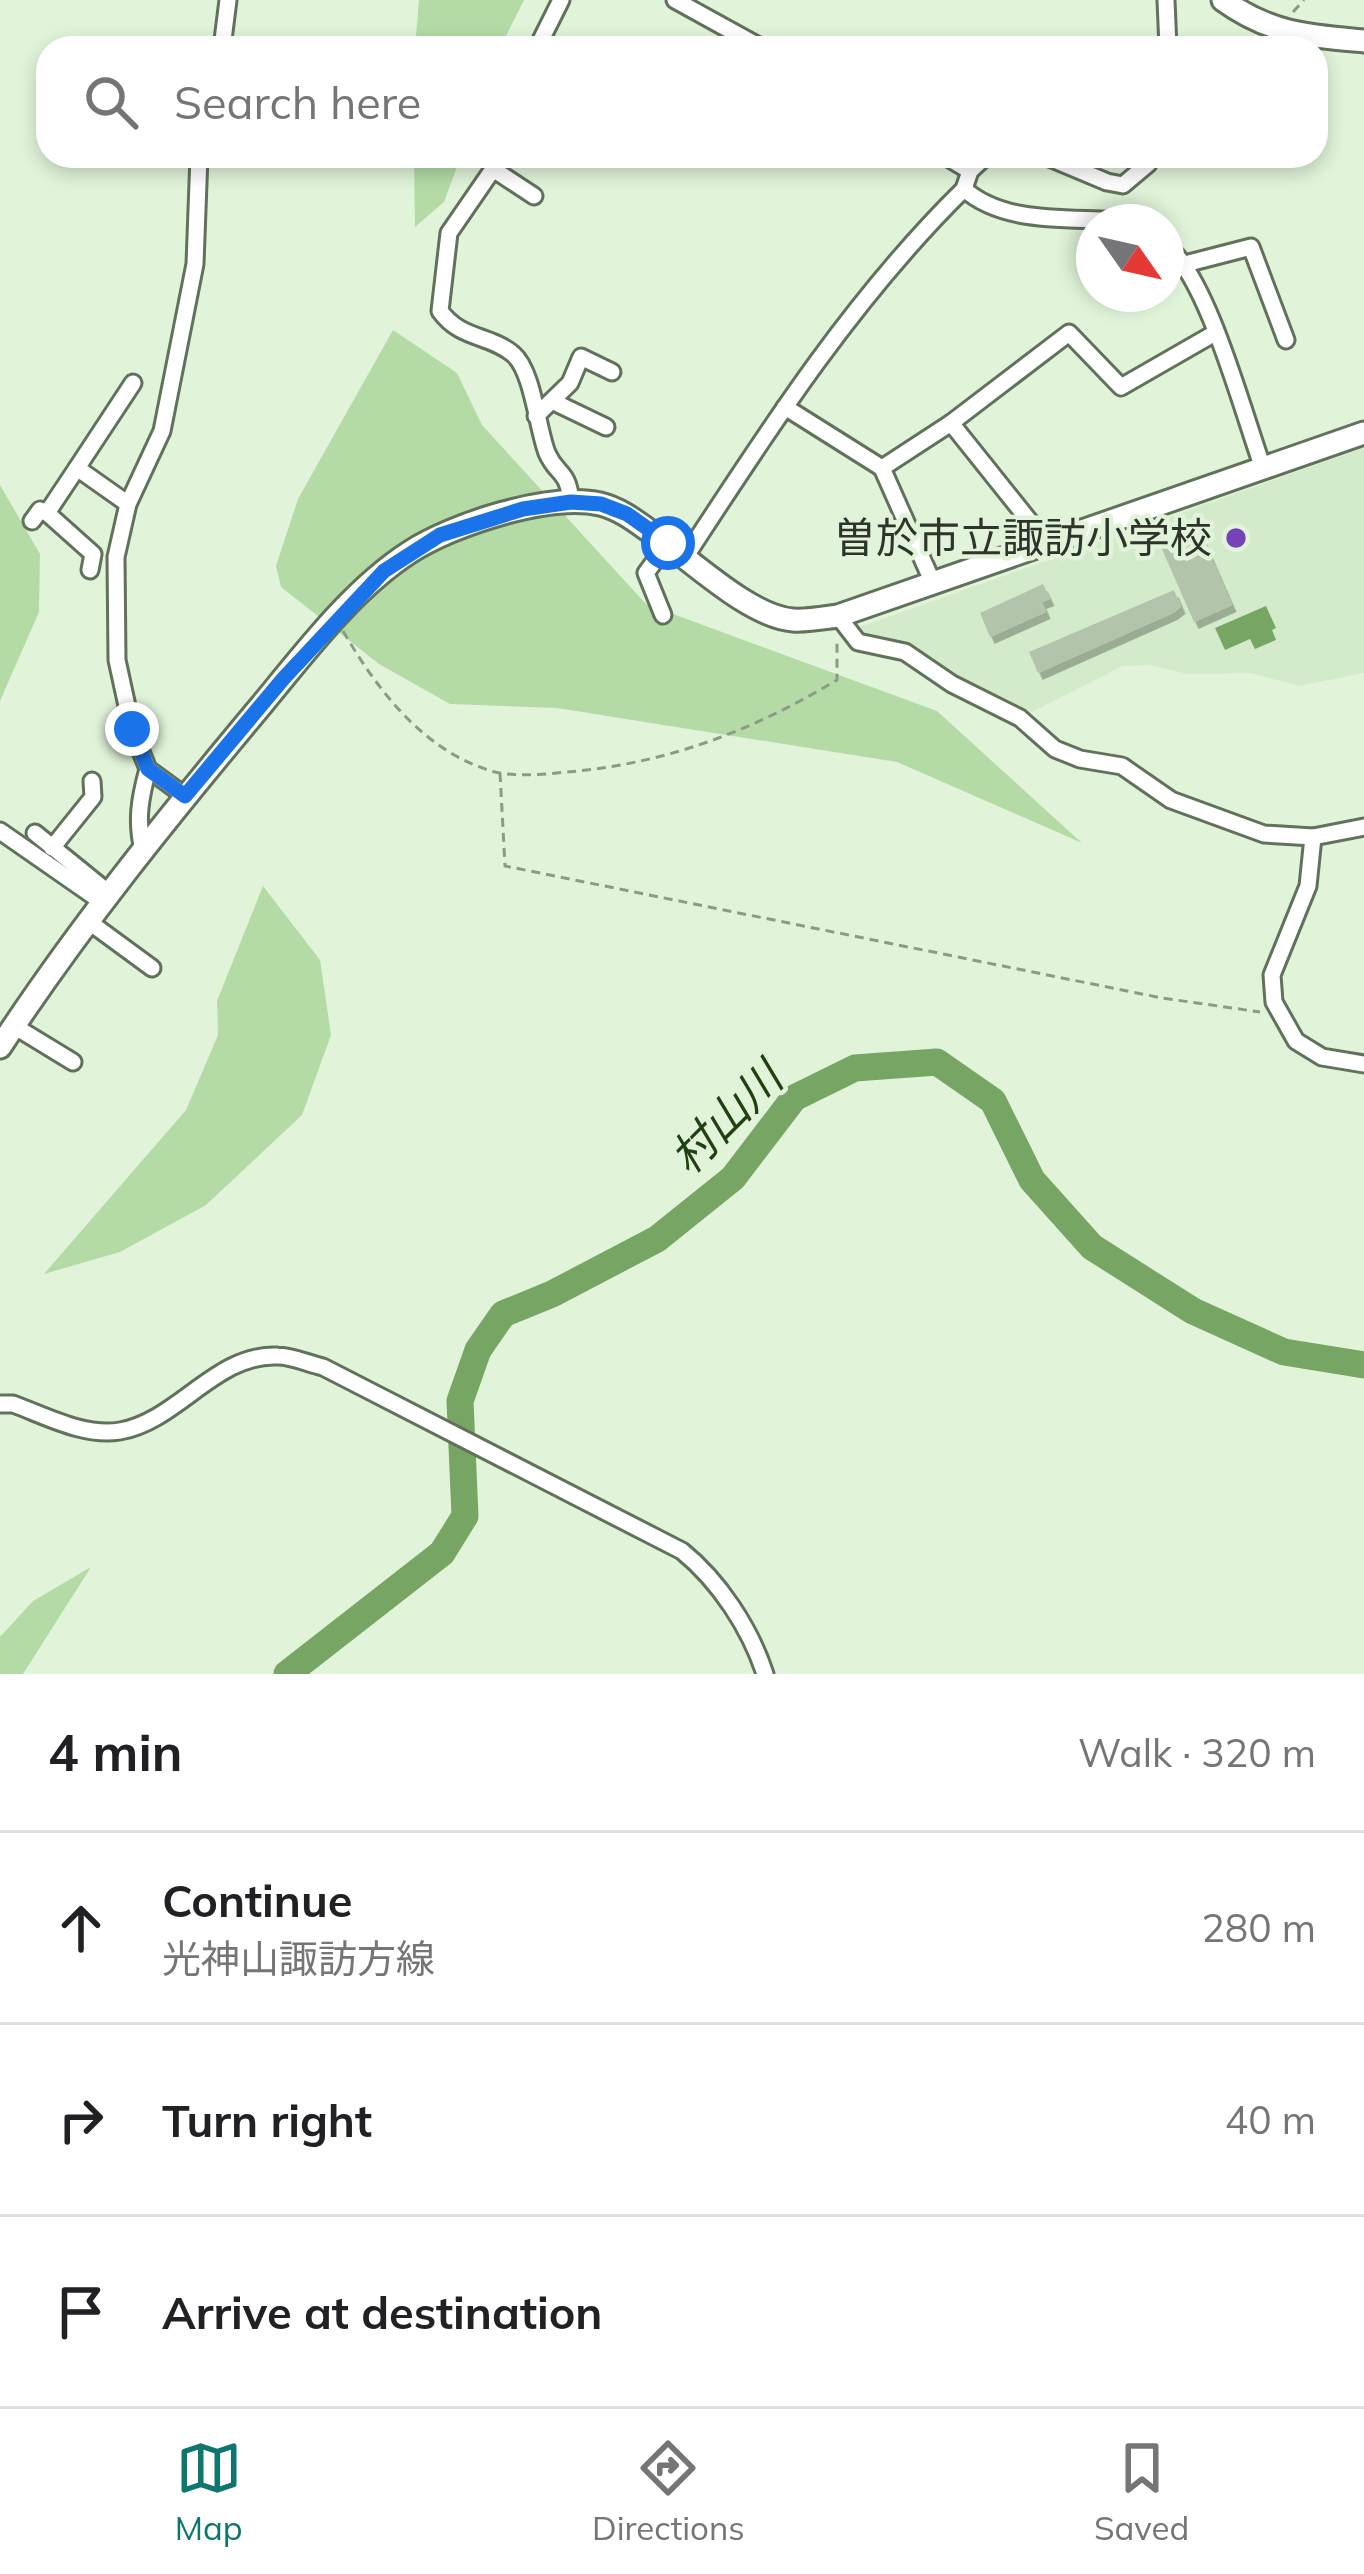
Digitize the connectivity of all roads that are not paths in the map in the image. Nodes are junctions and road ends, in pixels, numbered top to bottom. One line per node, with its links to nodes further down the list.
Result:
1 (228, 0): 6 (street)
2 (561, 0): 7 (street)
3 (675, 0): 8 (street)
4 (1166, 0): 9 (street)
5 (1222, 0): 10 (main road)
6 (224, 36)
7 (543, 36)
8 (740, 36)
9 (1168, 36)
10 (1309, 36)
11 (1328, 38): 12 (main road)
12 (1364, 41)
13 (199, 168): 39 (street)
14 (494, 168): 31 (street)
15 (504, 168): 22 (street)
16 (965, 168): 20 (street)
17 (973, 168): 20 (street)
18 (1074, 168): 19 (street)
19 (1143, 168)
20 (970, 171): 21 (street)
21 (964, 189): 23 (street); 30 (street)
22 (534, 196)
23 (1076, 220)
24 (1185, 264): 25 (street); 26 (street)
25 (1215, 333): 32 (street); 37 (street)
26 (1286, 340)
27 (612, 372): 29 (street)
28 (133, 383): 35 (street)
29 (552, 400): 31 (street); 33 (street)
30 (785, 406): 36 (street); 41 (street)
31 (536, 416): 38 (street)
32 (951, 423): 36 (street); 40 (street)
33 (606, 427)
34 (1364, 433): 37 (main road)
35 (77, 468): 39 (street); 42 (street)
36 (882, 468): 43 (street)
37 (1263, 468): 40 (main road)
38 (571, 502): 41 (main road); 48 (main road)
39 (128, 504): 46 (street)
40 (1047, 543): 43 (main road)
41 (677, 550): 44 (street); 45 (main road)
42 (90, 570)
43 (933, 583): 45 (main road)
44 (663, 615)
45 (838, 616): 52 (street)
46 (148, 769): 48 (street); 54 (street)
47 (92, 781): 53 (street)
48 (185, 796): 54 (main road)
49 (1364, 827): 52 (street)
50 (0, 831): 55 (street)
51 (35, 833): 53 (street)
52 (1313, 837): 61 (street)
53 (52, 848): 55 (street)
54 (143, 850): 55 (main road)
55 (106, 897): 56 (main road)
56 (88, 921): 57 (street); 58 (main road)
57 (152, 968)
58 (14, 1026): 59 (main road); 60 (street)
59 (0, 1047)
60 (73, 1062)
61 (1364, 1064)
62 (0, 1404): 63 (street)
63 (765, 1674)

